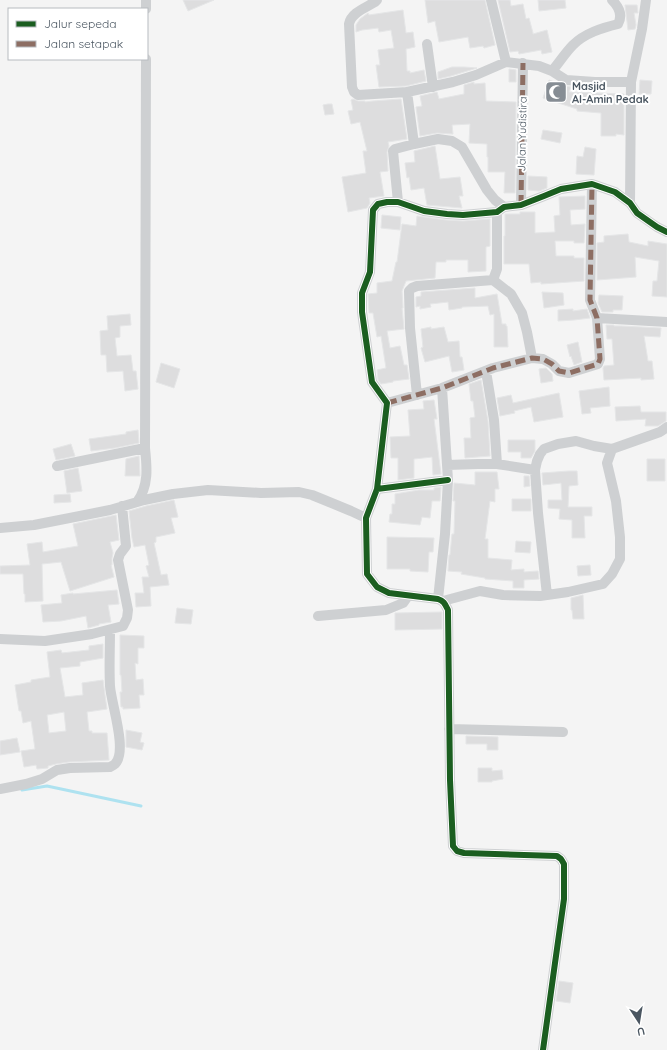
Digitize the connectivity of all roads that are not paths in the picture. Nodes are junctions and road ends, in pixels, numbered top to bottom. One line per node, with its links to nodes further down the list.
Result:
1 (377, 0): 12 (street)
2 (492, 0): 7 (street)
3 (612, 0): 9 (street)
4 (646, 0): 10 (street)
5 (427, 44): 11 (street)
6 (146, 60): 29 (street)
7 (506, 62): 8 (street); 11 (street)
8 (523, 63): 9 (street); 17 (street, Jalan Yudistira)
9 (552, 71): 10 (street)
10 (631, 82): 16 (street)
11 (433, 87): 12 (street)
12 (407, 92): 13 (street)
13 (414, 144): 15 (street); 18 (street)
14 (592, 184): 16 (street); 17 (street); 21 (street)
15 (398, 202): 18 (street); 27 (street)
16 (630, 203): 19 (street)
17 (521, 205): 18 (street)
18 (501, 210): 20 (street)
19 (667, 232)
20 (493, 280): 23 (street); 26 (street)
21 (597, 318): 22 (street); 23 (street)
22 (667, 322)
23 (532, 358): 24 (street)
24 (486, 371): 25 (street); 31 (street)
25 (442, 388): 26 (street); 32 (street)
26 (417, 395): 27 (street)
27 (387, 403): 36 (street)
28 (667, 427): 30 (street)
29 (145, 448): 33 (street); 37 (street)
30 (612, 449): 34 (street); 41 (street)
31 (497, 464): 32 (street); 34 (street)
32 (447, 465): 35 (street)
33 (57, 466)
34 (535, 470): 41 (street)
35 (448, 480): 36 (street); 43 (street)
36 (377, 490): 39 (street)
37 (137, 502): 38 (street); 39 (street)
38 (122, 506): 40 (street); 45 (street)
39 (366, 518): 42 (street)
40 (0, 528)
41 (547, 595): 43 (street)
42 (408, 596): 43 (street); 44 (street)
43 (440, 600): 47 (street)
44 (318, 616)
45 (110, 630): 46 (street); 49 (street)
46 (0, 639)
47 (449, 729): 48 (street); 50 (street)
48 (563, 732)
49 (0, 790)
50 (544, 1050)

